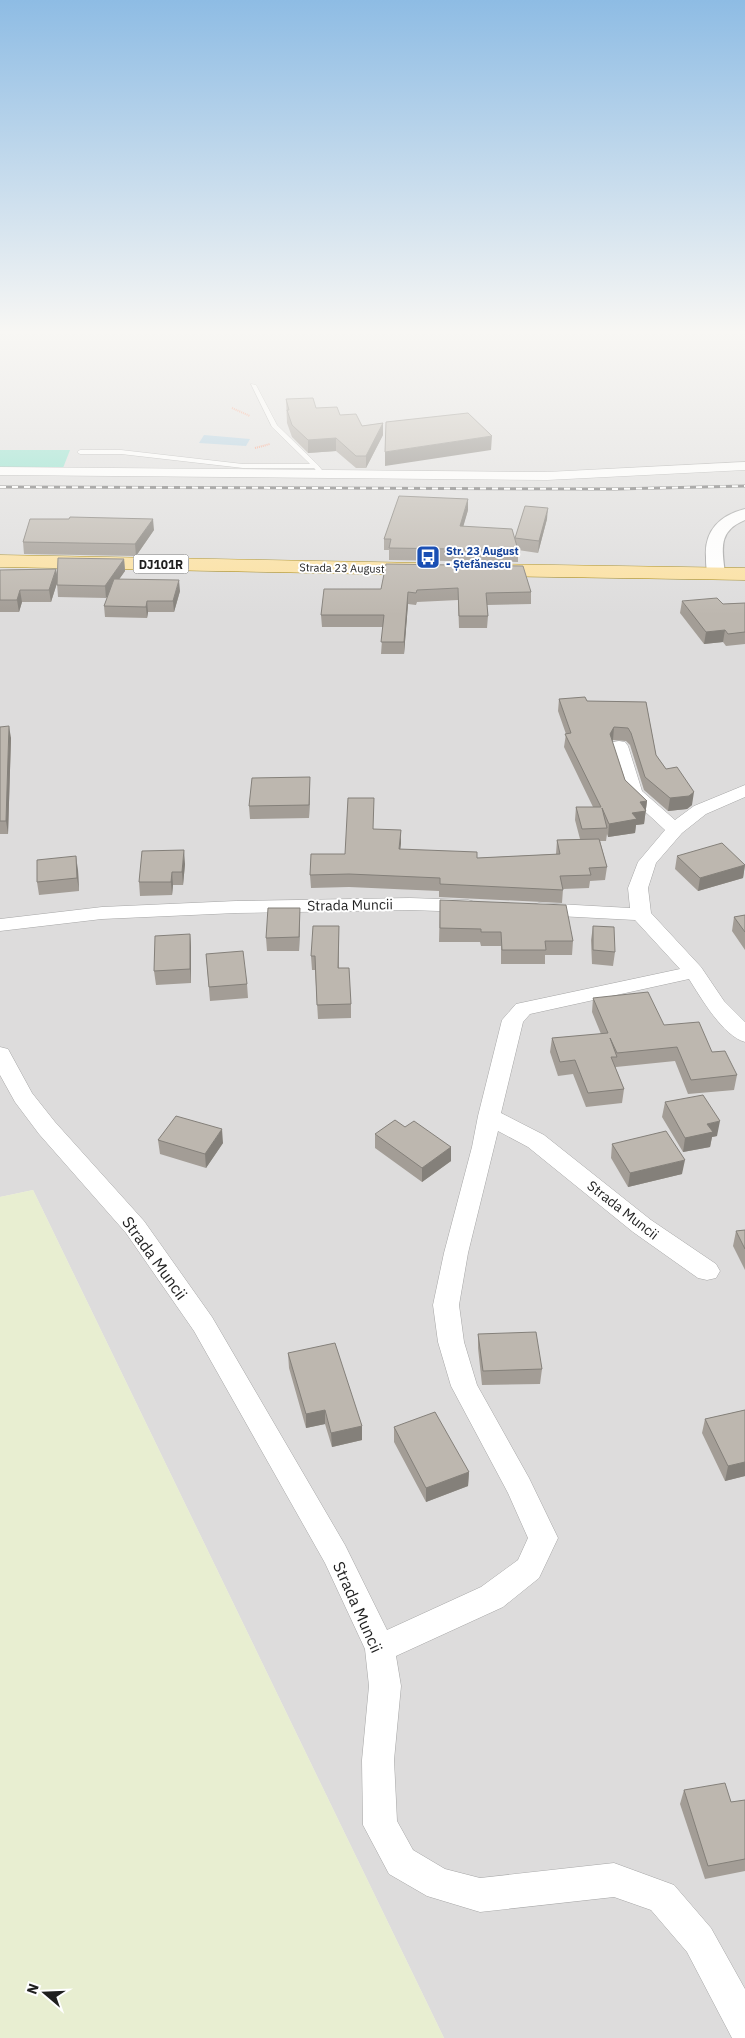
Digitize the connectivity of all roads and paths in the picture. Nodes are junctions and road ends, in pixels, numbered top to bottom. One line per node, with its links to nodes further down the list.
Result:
1 (274, 425): 2 (lane)
2 (288, 441): 3 (path); 6 (lane)
3 (249, 450)
4 (80, 452): 6 (lane)
5 (745, 466): 6 (street)
6 (319, 470): 7 (street)
7 (0, 471)
8 (745, 514): 12 (street)
9 (0, 561): 10 (main road, Strada 23 August / DJ101R)
10 (439, 570)
11 (468, 570): 12 (main road)
12 (716, 573): 13 (main road)
13 (745, 574)
14 (619, 746): 16 (street)
15 (745, 790): 16 (street)
16 (674, 829): 19 (street)
17 (484, 907): 20 (street, Strada Muncii)
18 (521, 908): 19 (street)
19 (641, 914): 21 (street)
20 (0, 925)
21 (694, 972): 22 (street); 24 (street)
22 (745, 1035)
23 (0, 1054): 26 (street, Strada Muncii)
24 (489, 1116): 25 (street, Strada Muncii); 26 (street)
25 (707, 1271)
26 (380, 1648): 27 (street, Strada Muncii)
27 (745, 2025)

